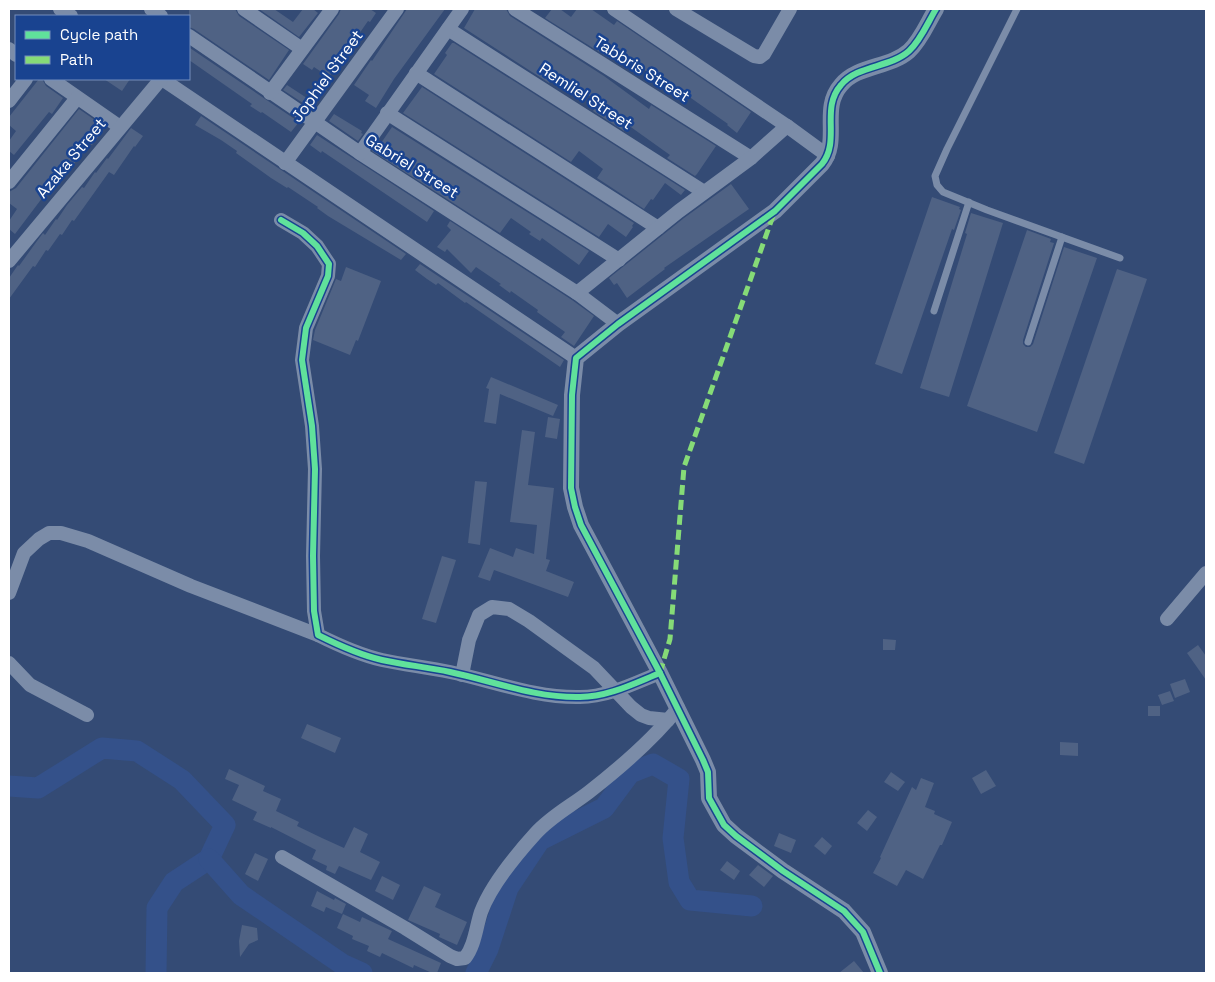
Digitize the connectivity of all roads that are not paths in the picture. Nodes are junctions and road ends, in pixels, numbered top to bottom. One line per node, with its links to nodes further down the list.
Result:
1 (244, 9): 14 (street)
2 (332, 9): 14 (street)
3 (397, 9): 24 (street, Jophiel Street)
4 (462, 9): 12 (street)
5 (515, 9): 29 (street, Tabbris Street)
6 (614, 9): 11 (street)
7 (676, 9): 10 (street)
8 (936, 9): 28 (street)
9 (1017, 9): 33 (lane)
10 (787, 10)
11 (629, 14): 25 (street)
12 (448, 29): 15 (street); 32 (street, Remliel Street)
13 (190, 37): 20 (street, Gabriel Street)
14 (302, 49): 20 (street)
15 (416, 73): 23 (street); 35 (street)
16 (25, 80): 22 (street)
17 (52, 80): 21 (street)
18 (161, 80): 26 (street, Azaka Street)
19 (163, 80): 30 (street)
20 (270, 93): 24 (street, Gabriel Street)
21 (78, 98): 26 (street); 31 (street)
22 (9, 100)
23 (387, 113): 27 (street); 38 (street)
24 (315, 123): 27 (street, Gabriel Street); 30 (street, Jophiel Street)
25 (787, 126): 28 (street); 29 (street)
26 (120, 127): 39 (street, Azaka Street)
27 (360, 153): 40 (street, Gabriel Street)
28 (828, 156): 42 (street)
29 (751, 158): 32 (street)
30 (284, 163): 44 (street)
31 (9, 182)
32 (704, 192): 35 (street)
33 (969, 202): 36 (lane); 41 (lane)
34 (281, 220): 48 (street)
35 (658, 228): 38 (street)
36 (1062, 237): 37 (lane); 43 (lane)
37 (1120, 258)
38 (619, 260): 40 (street)
39 (9, 261)
40 (578, 293): 42 (street, Gabriel Street)
41 (934, 311)
42 (618, 324): 44 (street)
43 (1028, 342)
44 (576, 358): 50 (street)
45 (1206, 573): 47 (street)
46 (9, 593): 48 (street)
47 (1167, 619)
48 (318, 635): 51 (street)
49 (9, 663): 54 (street)
50 (660, 673): 52 (street); 53 (street)
51 (462, 675): 52 (street); 52 (street)
52 (616, 690): 53 (street)
53 (673, 714): 55 (street); 56 (street)
54 (87, 715)
55 (282, 857)
56 (880, 973)

